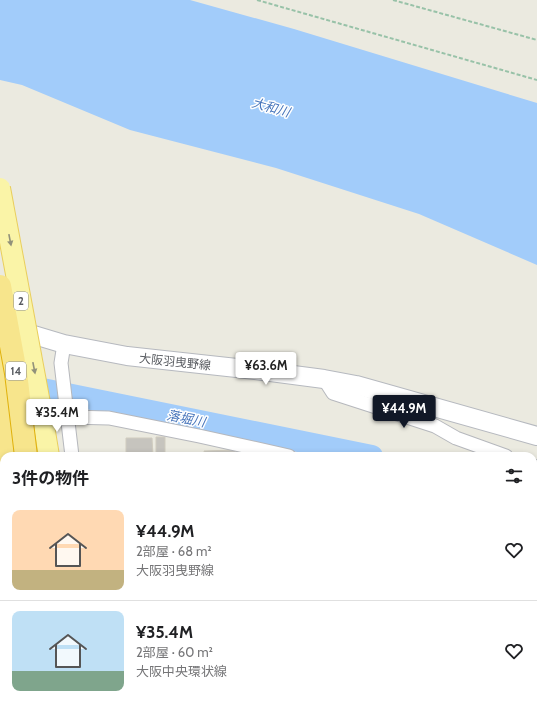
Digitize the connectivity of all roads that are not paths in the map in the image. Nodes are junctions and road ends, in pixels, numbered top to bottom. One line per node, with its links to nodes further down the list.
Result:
1 (0, 188): 11 (main road, 2, one-way to 11, bridge)
2 (0, 286): 10 (highway, 14, bridge)
3 (0, 325): 5 (main road, 大阪羽曳野線)
4 (0, 331): 9 (highway)
5 (64, 344): 6 (main road, 大阪羽曳野線); 7 (street)
6 (324, 379): 8 (main road, 大阪羽曳野線); 14 (street)
7 (67, 412): 12 (street); 13 (street)
8 (537, 436)
9 (6, 452)
10 (26, 452)
11 (47, 452)
12 (72, 452)
13 (271, 452)
14 (495, 452)

